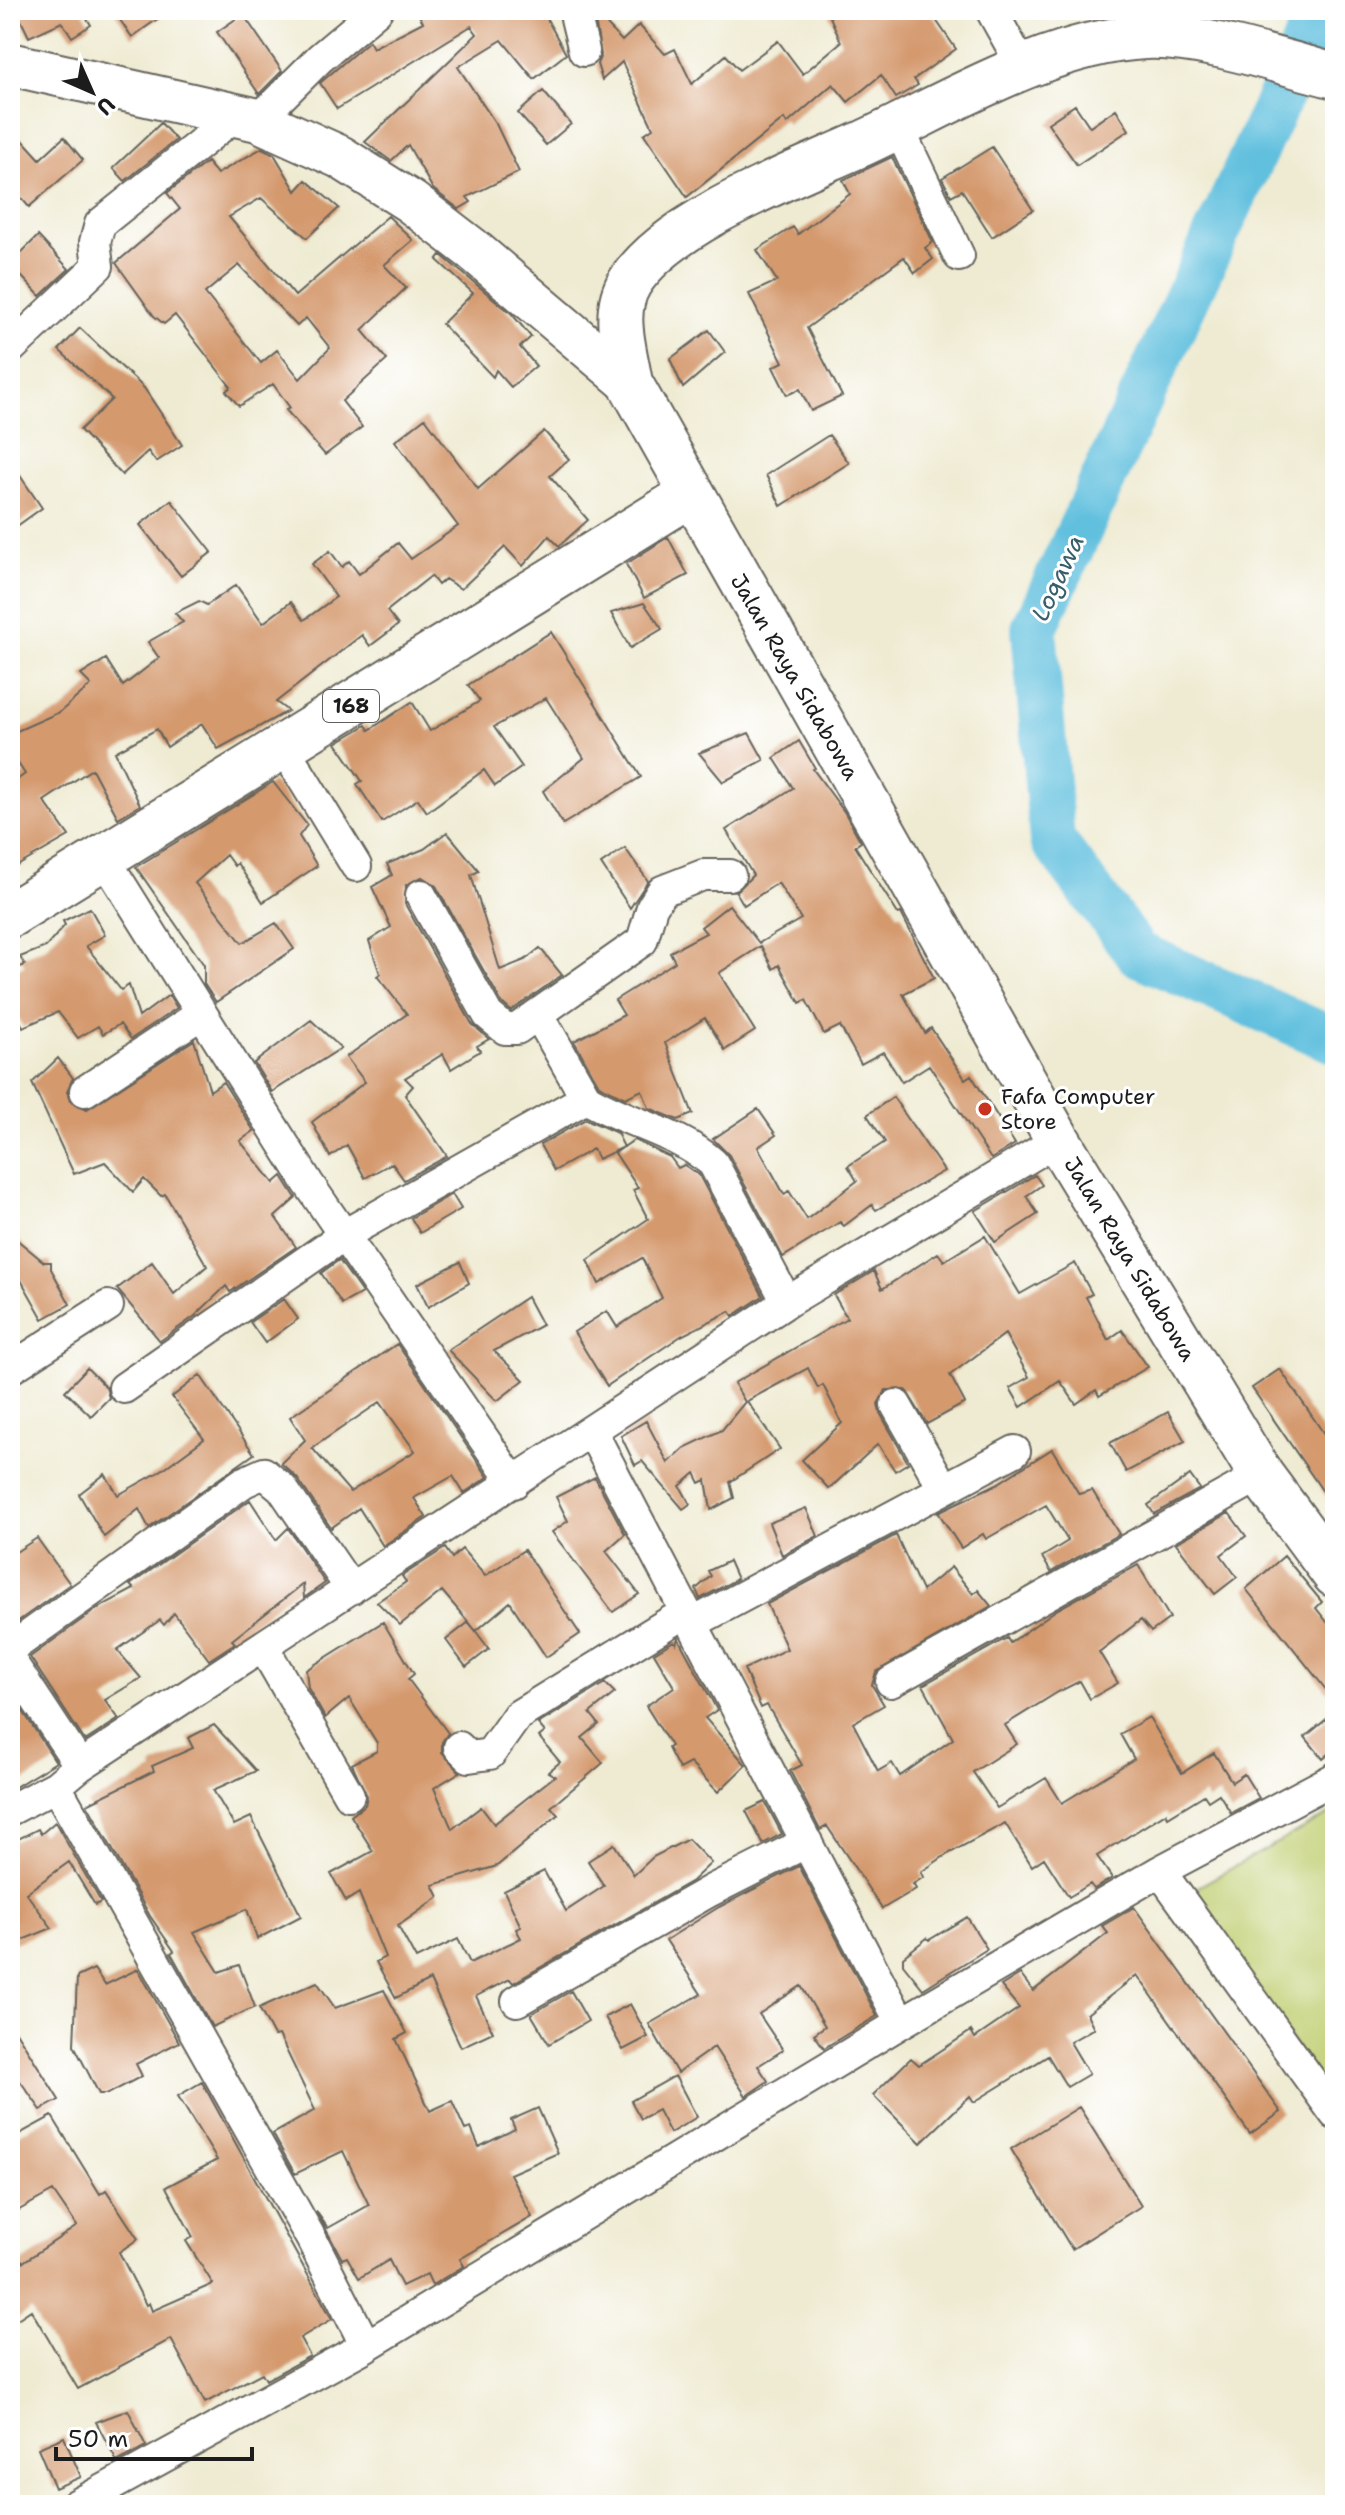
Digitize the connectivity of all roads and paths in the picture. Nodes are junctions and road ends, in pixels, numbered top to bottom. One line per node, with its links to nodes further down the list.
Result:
1 (377, 10): 8 (street)
2 (580, 10): 4 (street)
3 (991, 10): 6 (street)
4 (584, 51)
5 (10, 64): 8 (main road)
6 (1024, 69): 7 (main road, Jalan Raya Sidabowa); 9 (main road, Jalan Raya Sidabowa)
7 (1335, 76)
8 (247, 117): 11 (street); 12 (main road)
9 (898, 127): 10 (street); 12 (main road, Jalan Raya Sidabowa)
10 (959, 256)
11 (10, 349)
12 (630, 383): 13 (main road, Jalan Raya Sidabowa)
13 (691, 494): 14 (main road, 168); 24 (main road, Jalan Raya Sidabowa)
14 (284, 748): 15 (main road, 168); 16 (street)
15 (103, 856): 19 (main road, 168); 20 (street)
16 (356, 866)
17 (730, 875): 21 (street)
18 (421, 895): 21 (street)
19 (10, 915)
20 (201, 1014): 22 (street); 25 (street)
21 (538, 1014): 23 (street)
22 (85, 1091)
23 (586, 1098): 25 (street); 26 (street)
24 (1058, 1140): 26 (street); 33 (main road, Jalan Raya Sidabowa)
25 (344, 1235): 29 (street); 34 (street)
26 (787, 1302): 31 (street)
27 (108, 1306): 28 (street)
28 (10, 1369)
29 (124, 1388)
30 (896, 1405): 35 (street)
31 (592, 1432): 34 (street); 38 (street)
32 (1015, 1451): 35 (street)
33 (1261, 1475): 36 (main road, Jalan Raya Sidabowa); 42 (street)
34 (514, 1483): 37 (street)
35 (944, 1489): 38 (street)
36 (1335, 1575)
37 (351, 1589): 39 (street); 40 (street)
38 (690, 1618): 43 (street); 49 (street)
39 (264, 1648): 44 (street); 47 (street)
40 (10, 1649)
41 (10, 1660): 44 (street)
42 (891, 1682)
43 (459, 1747)
44 (80, 1766): 46 (street)
45 (1335, 1778): 50 (street)
46 (56, 1786): 48 (street); 54 (street)
47 (349, 1795)
48 (10, 1810)
49 (807, 1842): 51 (street); 52 (street)
50 (1160, 1871): 52 (street); 53 (street)
51 (517, 2001)
52 (901, 2023): 54 (street)
53 (1335, 2114)
54 (366, 2346): 55 (street)
55 (76, 2505)

